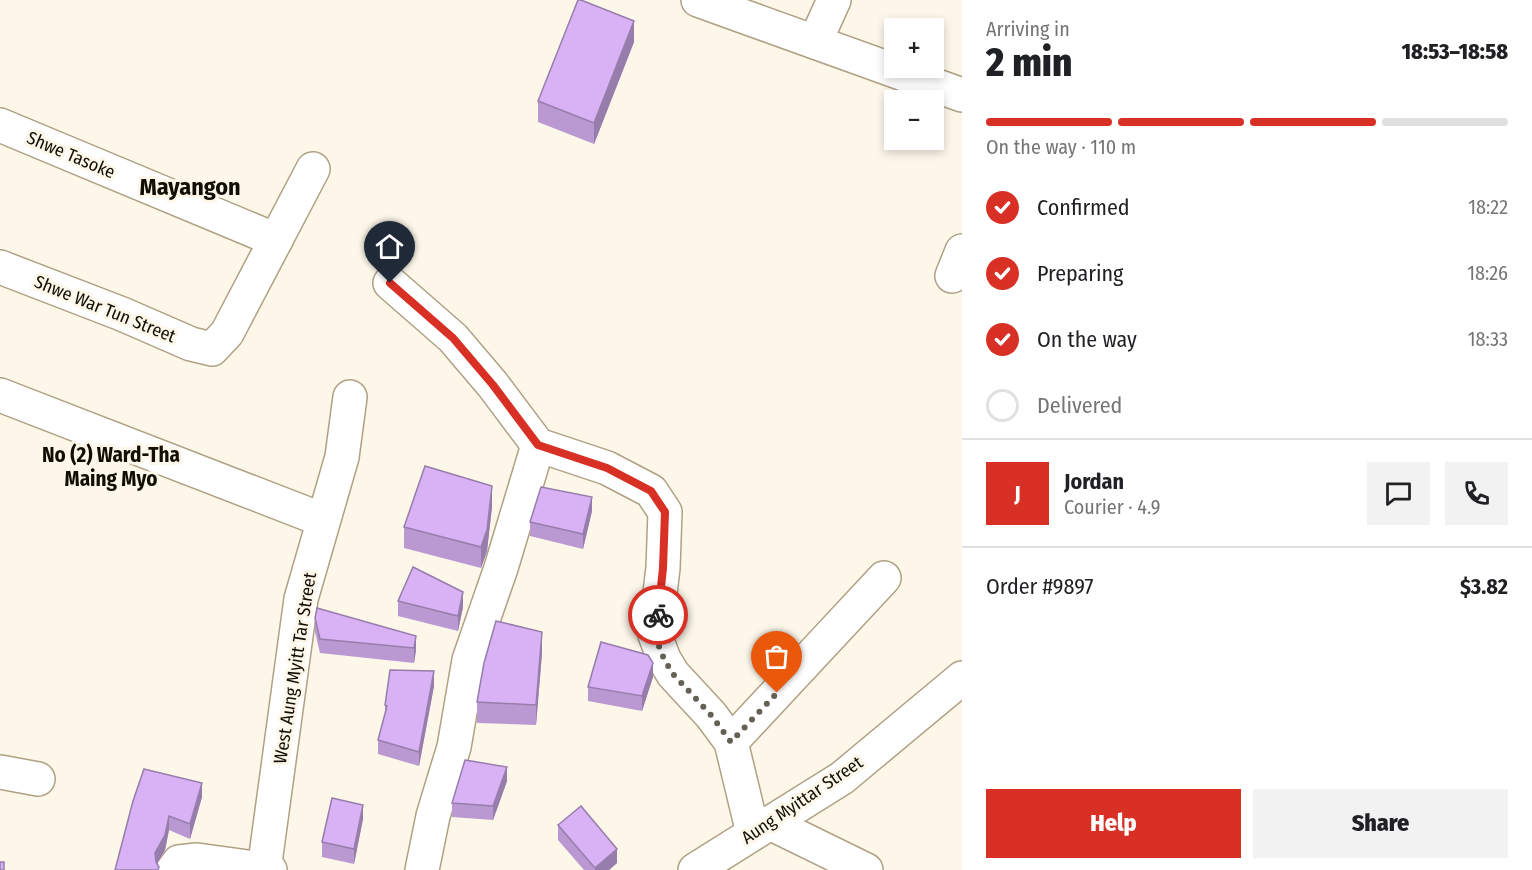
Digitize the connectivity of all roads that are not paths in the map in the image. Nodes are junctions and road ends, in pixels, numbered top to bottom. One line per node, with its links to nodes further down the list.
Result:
1 (698, 0): 3 (street)
2 (834, 0): 3 (street)
3 (815, 42): 4 (street)
4 (962, 95)
5 (0, 125): 7 (street, Shwe Tasoke)
6 (313, 169): 7 (street)
7 (276, 240): 8 (street, Shwe War Tun Street)
8 (0, 267)
9 (390, 283): 12 (street)
10 (0, 395): 13 (street)
11 (350, 397): 13 (street, West Aung Myitt Tar Street)
12 (538, 445): 16 (street); 23 (street)
13 (323, 520): 21 (street, West Aung Myitt Tar Street)
14 (884, 578): 16 (street)
15 (962, 678): 19 (street, Aung Myittar Street)
16 (731, 742): 19 (street)
17 (0, 772): 18 (street)
18 (38, 779)
19 (762, 828): 24 (street, Aung Myittar Street); 25 (street)
20 (173, 870): 21 (street)
21 (264, 870): 22 (street)
22 (270, 870)
23 (422, 870)
24 (695, 870)
25 (866, 870)

